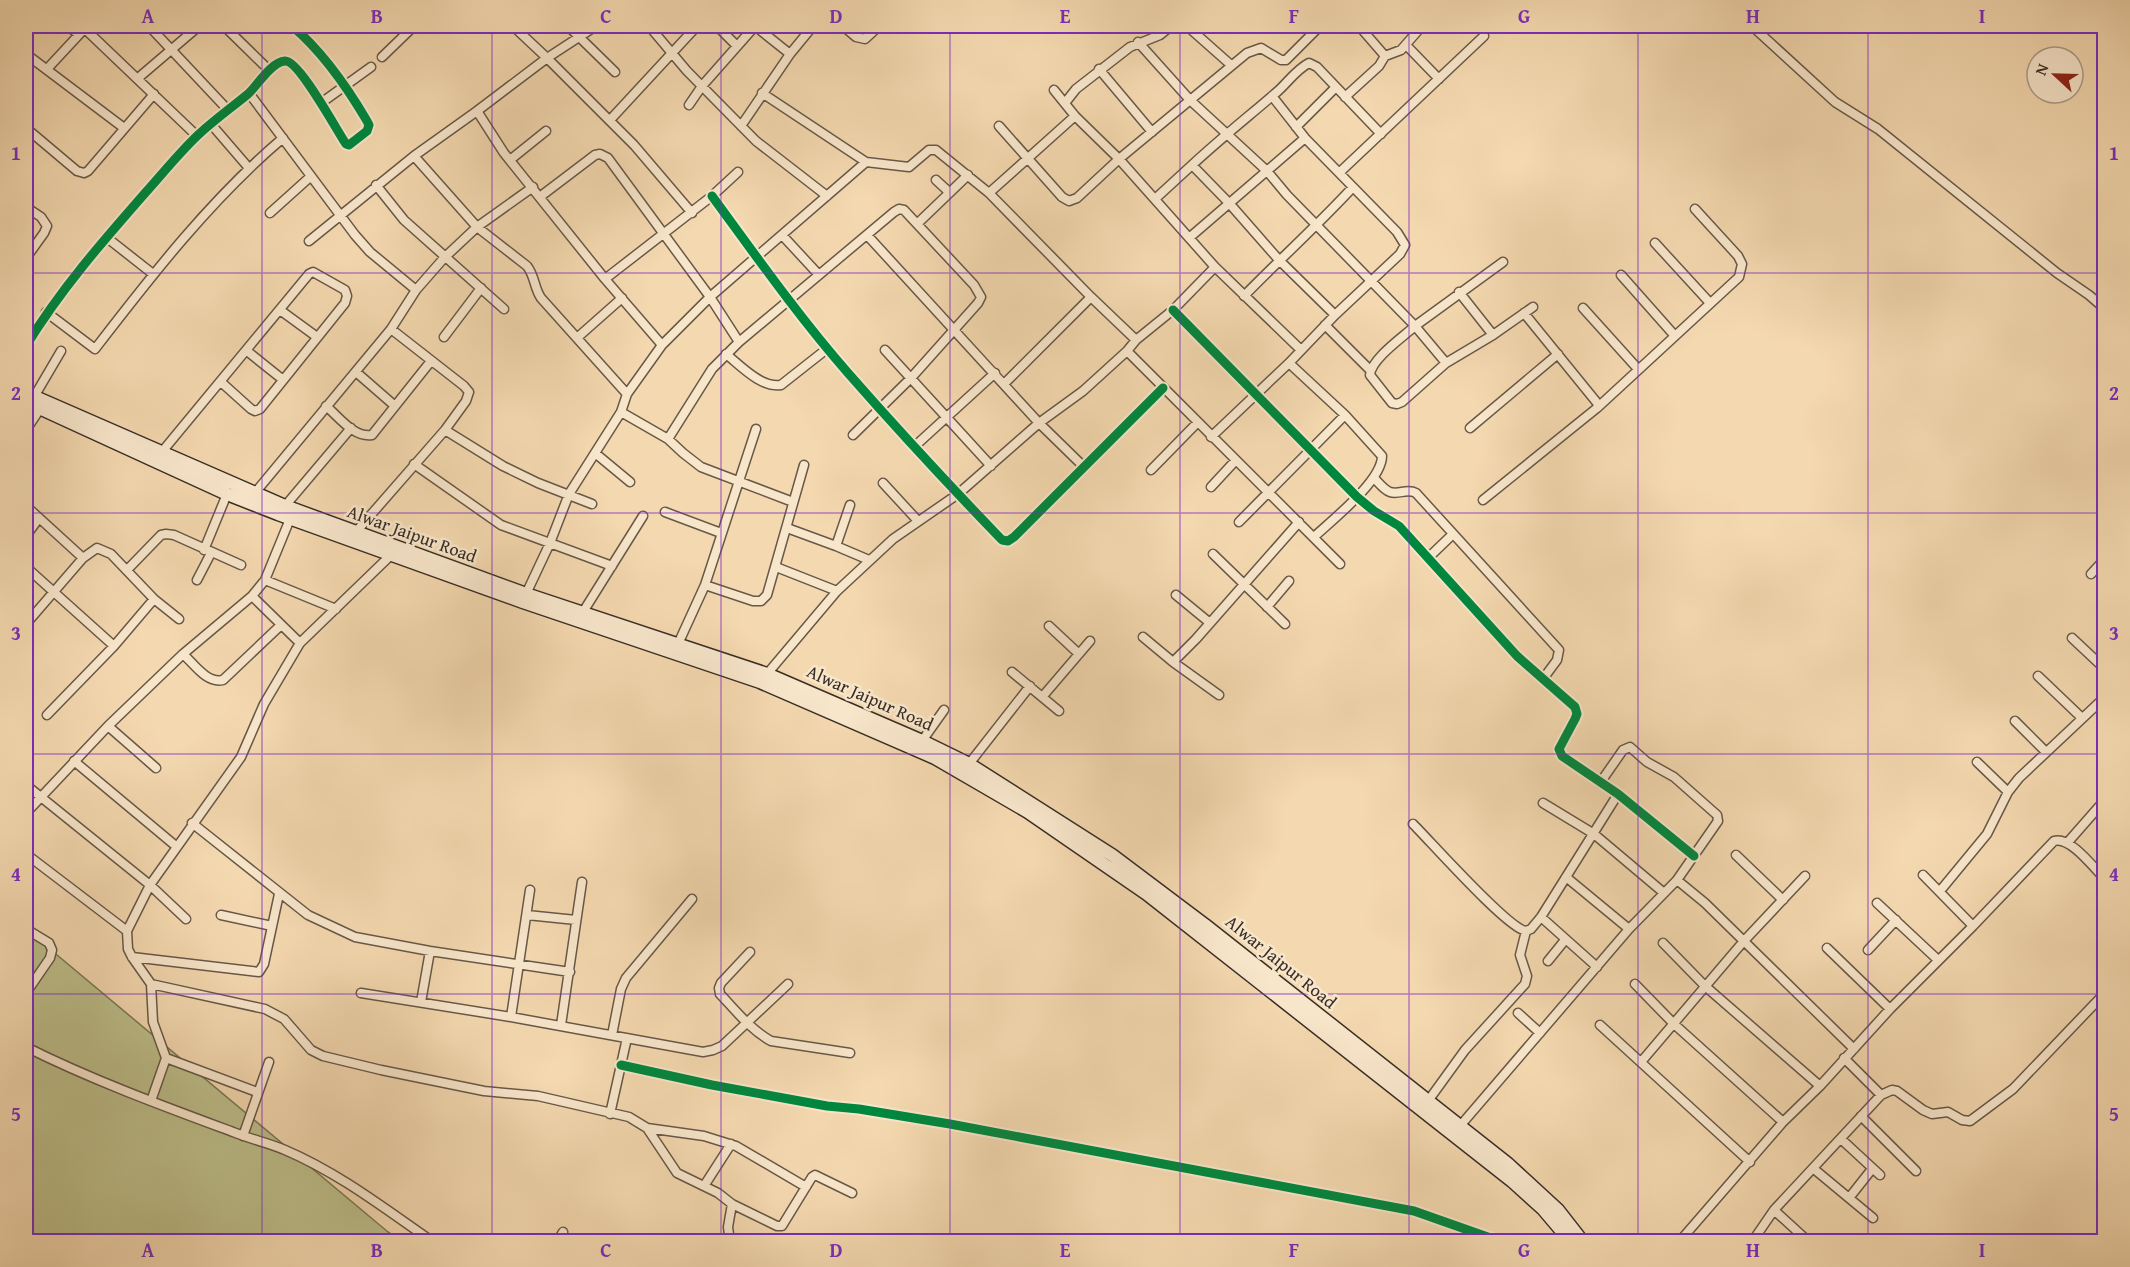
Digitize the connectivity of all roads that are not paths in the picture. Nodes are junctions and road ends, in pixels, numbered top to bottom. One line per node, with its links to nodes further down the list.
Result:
1 (68, 26): 23 (street)
2 (149, 26): 29 (street)
3 (199, 26): 29 (street)
4 (224, 26): 40 (street)
5 (292, 26): 44 (street)
6 (414, 26): 34 (street)
7 (513, 26): 35 (street)
8 (568, 26): 25 (street)
9 (596, 26): 25 (street)
10 (649, 26): 30 (street)
11 (697, 26): 30 (street)
12 (717, 26): 28 (street)
13 (755, 26): 28 (street); 32 (street)
14 (813, 26): 32 (street)
15 (843, 26): 16 (street)
16 (879, 26)
17 (1171, 26): 26 (street)
18 (1186, 26): 36 (street)
19 (1320, 26): 36 (street)
20 (1359, 26): 33 (street)
21 (1422, 26): 27 (street)
22 (1752, 26): 134 (street)
23 (83, 29): 38 (street); 42 (street)
24 (1484, 36): 43 (street)
25 (580, 37): 35 (street); 41 (street)
26 (1138, 42): 39 (street); 53 (street)
27 (1406, 45): 33 (street); 43 (street)
28 (737, 46): 45 (street)
29 (172, 49): 42 (street); 57 (street)
30 (673, 52): 45 (street); 60 (street)
31 (26, 54): 38 (street)
32 (790, 54): 49 (street)
33 (1385, 56): 52 (street)
34 (382, 57)
35 (547, 58): 58 (street); 60 (street)
36 (1231, 65): 53 (street)
37 (371, 67): 44 (street)
38 (47, 69): 66 (street)
39 (1099, 69): 55 (street); 68 (street)
40 (270, 70): 48 (street); 54 (street)
41 (615, 72)
42 (137, 79): 50 (street)
43 (1439, 79): 70 (street)
44 (344, 86): 54 (street); 54 (street)
45 (702, 86): 56 (street); 62 (street)
46 (1336, 87): 51 (street); 52 (street); 64 (street)
47 (1054, 90): 55 (street)
48 (249, 93): 57 (street); 72 (street)
49 (762, 93): 62 (street); 78 (street)
50 (154, 94): 66 (street); 71 (street)
51 (1272, 96): 64 (street); 69 (street)
52 (1346, 96): 70 (street)
53 (1190, 100): 68 (street); 69 (street)
54 (321, 103)
55 (1065, 103): 59 (street)
56 (689, 105)
57 (226, 109): 61 (street)
58 (477, 111): 74 (street); 77 (street)
59 (1075, 116): 75 (street); 76 (street)
60 (610, 120): 100 (street)
61 (211, 124): 71 (street); 80 (street)
62 (741, 126): 94 (street)
63 (999, 126): 75 (street)
64 (1296, 127): 73 (street)
65 (26, 128): 66 (street)
66 (124, 128)
67 (546, 131): 77 (street)
68 (1152, 132): 76 (street)
69 (1226, 133): 79 (street); 81 (street)
70 (1381, 134): 83 (street)
71 (197, 136): 108 (street)
72 (282, 138): 80 (street); 85 (street)
73 (1305, 138): 81 (street); 83 (street)
74 (414, 156): 87 (street); 104 (street)
75 (1027, 159): 76 (street); 91 (street)
76 (1119, 159): 95 (street)
77 (510, 160): 88 (street)
78 (866, 162): 84 (street); 94 (street)
79 (1192, 165): 95 (street); 96 (street)
80 (248, 167): 118 (street)
81 (1267, 171): 96 (street); 103 (street)
82 (738, 172): 93 (street)
83 (1340, 172): 89 (street)
84 (968, 174): 90 (street); 91 (street)
85 (310, 177): 99 (street); 101 (street)
86 (936, 180): 90 (street)
87 (376, 184): 101 (street); 114 (street)
88 (533, 187): 92 (street); 104 (street)
89 (1353, 187): 103 (street); 122 (street)
90 (948, 192): 102 (street)
91 (989, 193): 128 (street)
92 (541, 196): 105 (street); 121 (street)
93 (712, 196): 100 (street); 112 (street)
94 (827, 196): 106 (street)
95 (1155, 199): 109 (street)
96 (1229, 203): 109 (street); 115 (street)
97 (26, 207): 113 (street)
98 (1695, 208): 131 (street)
99 (270, 213)
100 (692, 213): 105 (street)
101 (340, 217): 110 (street); 124 (street)
102 (918, 223): 107 (street); 144 (street)
103 (1317, 226): 115 (street); 122 (street)
104 (477, 227): 114 (street); 149 (street)
105 (663, 233): 121 (street); 127 (street)
106 (782, 235): 112 (street); 119 (street)
107 (867, 235): 119 (street); 144 (street)
108 (106, 237): 118 (street); 138 (street)
109 (1189, 238): 117 (street)
110 (309, 241)
111 (1655, 243): 131 (street)
112 (756, 255): 127 (street); 130 (street)
113 (26, 258)
114 (444, 258): 123 (street); 124 (street)
115 (1279, 260): 126 (street); 140 (street)
116 (1503, 262): 125 (street)
117 (1215, 267): 126 (street); 137 (street)
118 (153, 274): 138 (street)
119 (819, 275): 130 (street)
120 (1621, 275): 146 (street)
121 (605, 279): 129 (street)
122 (1371, 281): 140 (street); 142 (street)
123 (481, 288): 135 (street); 148 (street)
124 (416, 290): 143 (street)
125 (1459, 292): 142 (street); 145 (street)
126 (1244, 296): 156 (street)
127 (710, 297): 151 (street); 152 (street)
128 (1091, 297): 150 (street); 172 (street)
129 (622, 298): 149 (street); 152 (street)
130 (789, 300): 151 (street); 154 (street)
131 (1710, 303): 146 (street)
132 (1533, 307): 139 (street)
133 (1583, 308): 165 (street)
134 (2104, 308)
135 (504, 309)
136 (280, 310): 147 (street); 147 (street); 158 (street)
137 (1173, 310): 150 (street); 175 (street)
138 (46, 312): 153 (street)
139 (1524, 313): 145 (street); 161 (street)
140 (1335, 315): 141 (street)
141 (1325, 326): 156 (street); 166 (street)
142 (1415, 326): 164 (street); 166 (street)
143 (391, 329): 162 (street); 167 (street)
144 (954, 330): 168 (street); 169 (street)
145 (1492, 335): 164 (street)
146 (1675, 336): 165 (street)
147 (317, 337): 170 (street)
148 (444, 337)
149 (578, 337): 174 (street)
150 (1136, 340): 159 (street)
151 (739, 342): 160 (street)
152 (662, 345): 174 (street)
153 (26, 346)
154 (828, 348): 160 (street); 179 (street)
155 (885, 350): 169 (street)
156 (1301, 350): 163 (street)
157 (61, 351): 176 (street)
158 (247, 351): 170 (street); 171 (street)
159 (1127, 351): 173 (street); 185 (street)
160 (726, 354): 194 (street)
161 (1558, 354): 181 (street); 188 (street)
162 (431, 361): 178 (street); 191 (street)
163 (1289, 363): 175 (street); 183 (street)
164 (1446, 363): 166 (street)
165 (1638, 369): 181 (street)
166 (1370, 370)
167 (356, 372): 177 (street); 178 (street)
168 (995, 373): 172 (street); 184 (street)
169 (911, 378): 179 (street); 184 (street)
170 (282, 379): 171 (street)
171 (220, 382): 197 (street)
172 (1004, 384): 185 (street)
173 (1163, 387): 186 (street); 203 (street)
174 (627, 394): 182 (street)
175 (1256, 394): 193 (street); 196 (street)
176 (28, 397): 180 (main road, Alwar Jaipur Road); 197 (main road, Alwar Jaipur Road)
177 (326, 406): 187 (street); 212 (street)
178 (395, 406): 187 (street)
179 (880, 407): 192 (street); 195 (street)
180 (40, 408): 190 (street); 211 (main road, Alwar Jaipur Road)
181 (1597, 408): 216 (street)
182 (621, 412): 194 (street); 198 (street)
183 (1345, 415): 196 (street); 205 (street)
184 (946, 416): 195 (street); 202 (street)
185 (1039, 423): 202 (street); 203 (street)
186 (1197, 423): 193 (street); 204 (street)
187 (351, 428): 221 (street)
188 (1470, 428)
189 (756, 429): 206 (street)
190 (26, 430)
191 (445, 430): 200 (street); 213 (street)
192 (853, 435)
193 (1211, 437): 199 (street)
194 (668, 439): 206 (street)
195 (915, 446): 214 (street)
196 (1312, 449): 210 (street); 215 (street)
197 (161, 453): 212 (main road, Alwar Jaipur Road)
198 (595, 453): 207 (street); 213 (street)
199 (1236, 460): 209 (street); 210 (street)
200 (414, 464): 230 (street); 235 (street)
201 (804, 465): 217 (street)
202 (991, 466): 214 (street)
203 (1083, 466): 214 (street)
204 (1151, 470)
205 (1374, 478): 215 (street); 232 (street)
206 (738, 481): 217 (street); 231 (street)
207 (630, 482)
208 (883, 483): 226 (street)
209 (1211, 487)
210 (1270, 492): 227 (street); 228 (street)
211 (227, 494): 225 (main road, Alwar Jaipur Road); 237 (street)
212 (254, 494): 221 (main road, Alwar Jaipur Road)
213 (569, 494): 218 (street); 235 (street)
214 (958, 494): 226 (street)
215 (1357, 497): 234 (street); 241 (street)
216 (1483, 500)
217 (793, 502): 229 (street)
218 (592, 504)
219 (850, 505): 236 (street)
220 (26, 506): 224 (street)
221 (285, 506): 230 (main road, Alwar Jaipur Road)
222 (665, 512): 231 (street)
223 (643, 516): 246 (street)
224 (39, 518): 233 (street); 240 (street)
225 (290, 519): 239 (main road, Alwar Jaipur Road); 252 (street)
226 (918, 521): 242 (street)
227 (1239, 522)
228 (1299, 522): 234 (street); 254 (street)
229 (787, 528): 236 (street); 248 (street)
230 (355, 533): 258 (main road, Alwar Jaipur Road)
231 (721, 533): 255 (street)
232 (1453, 534): 241 (street); 284 (street)
233 (26, 536)
234 (1314, 537): 244 (street)
235 (550, 543): 246 (street); 258 (street)
236 (836, 546): 242 (street)
237 (207, 551): 245 (street); 249 (street); 251 (street)
238 (1213, 554): 254 (street)
239 (391, 555): 263 (street); 388 (main road, Alwar Jaipur Road)
240 (83, 558): 249 (street); 257 (street)
241 (1428, 558): 284 (street)
242 (869, 560): 256 (street)
243 (2104, 560): 250 (street)
244 (1340, 564)
245 (241, 566)
246 (612, 566): 264 (street)
247 (26, 567): 257 (street)
248 (776, 567): 255 (street); 256 (street)
249 (127, 570): 261 (street)
250 (2091, 574)
251 (197, 580)
252 (265, 580): 260 (street); 263 (street)
253 (1289, 581): 262 (street)
254 (1243, 584): 262 (street); 266 (street)
255 (705, 585): 275 (street)
256 (837, 591): 282 (street)
257 (54, 592): 267 (street); 276 (street)
258 (526, 594): 264 (main road, Alwar Jaipur Road)
259 (1176, 595): 266 (street)
260 (252, 596): 269 (street); 277 (street)
261 (154, 599): 265 (street); 276 (street)
262 (1267, 607): 268 (street)
263 (336, 609): 274 (street)
264 (583, 612): 275 (main road, Alwar Jaipur Road)
265 (179, 619)
266 (1210, 623): 279 (street)
267 (26, 624)
268 (1285, 624)
269 (281, 626): 274 (street); 277 (street)
270 (1049, 626): 278 (street)
271 (1143, 637): 279 (street)
272 (2072, 638): 280 (street)
273 (1090, 641): 278 (street)
274 (300, 643): 309 (street)
275 (678, 644): 282 (main road, Alwar Jaipur Road)
276 (114, 646): 291 (street)
277 (183, 654): 294 (street)
278 (1079, 654): 287 (street)
279 (1173, 662): 286 (street)
280 (2104, 668)
281 (1012, 672): 285 (street)
282 (767, 674): 295 (main road, Alwar Jaipur Road)
283 (2038, 676): 292 (street)
284 (1543, 679): 301 (street)
285 (1030, 686): 287 (street); 299 (street)
286 (1219, 695)
287 (1043, 696): 290 (street)
288 (2104, 698): 292 (street)
289 (944, 710): 295 (street)
290 (1059, 711)
291 (47, 715)
292 (2082, 718): 296 (street)
293 (2015, 721): 296 (street)
294 (108, 726): 297 (street); 300 (street)
295 (922, 741): 299 (main road, Alwar Jaipur Road)
296 (2046, 752): 303 (street)
297 (75, 761): 305 (street); 313 (street)
298 (1977, 762): 303 (street)
299 (969, 764): 386 (main road, Alwar Jaipur Road)
300 (156, 768)
301 (1600, 783): 304 (street); 316 (street)
302 (26, 785): 305 (street)
303 (2008, 792): 325 (street)
304 (1618, 794): 311 (street); 316 (street)
305 (39, 797): 308 (street); 323 (street)
306 (2104, 801): 312 (street)
307 (1543, 802): 311 (street)
308 (26, 813)
309 (192, 823): 313 (street); 327 (street)
310 (1413, 824): 342 (street)
311 (1594, 834): 320 (street); 326 (street)
312 (2068, 842): 317 (street); 338 (street)
313 (177, 848): 323 (street)
314 (26, 854): 341 (street)
315 (1736, 855): 329 (street)
316 (1694, 856): 321 (street)
317 (2102, 872)
318 (1923, 875): 325 (street)
319 (1805, 876): 329 (street)
320 (1566, 877): 333 (street); 340 (street)
321 (1677, 880): 326 (street); 344 (street)
322 (582, 882): 335 (street)
323 (150, 885): 334 (street); 341 (street)
324 (530, 890): 332 (street)
325 (1940, 891): 338 (street)
326 (1664, 892): 340 (street)
327 (279, 894): 337 (street); 348 (street)
328 (692, 899): 372 (street)
329 (1783, 900): 344 (street)
330 (1877, 903): 336 (street)
331 (221, 915): 337 (street)
332 (527, 915): 335 (street); 353 (street)
333 (1541, 917): 342 (street); 343 (street)
334 (186, 919)
335 (576, 920): 355 (street)
336 (1896, 920): 347 (street); 351 (street)
337 (272, 926): 350 (street)
338 (1973, 926): 351 (street)
339 (26, 929): 360 (street)
340 (1629, 930): 354 (street)
341 (127, 931): 350 (street)
342 (1526, 931): 386 (street)
343 (1565, 940): 352 (street); 354 (street)
344 (1743, 942): 359 (street); 375 (street)
345 (1663, 943): 359 (street)
346 (1827, 948): 364 (street)
347 (1868, 950)
348 (430, 951): 353 (street); 363 (street)
349 (750, 952): 367 (street)
350 (132, 957): 356 (street)
351 (1938, 960): 364 (street)
352 (1548, 961)
353 (518, 965): 355 (street); 366 (street)
354 (1597, 967): 371 (street)
355 (570, 972): 369 (street)
356 (151, 984): 377 (street); 387 (street)
357 (788, 984): 367 (street)
358 (1635, 984): 368 (street)
359 (1705, 986): 368 (street); 382 (street)
360 (26, 993)
361 (361, 993): 363 (street)
362 (2104, 994): 384 (street)
363 (421, 1002): 366 (street)
364 (1890, 1009): 375 (street)
365 (1518, 1013): 371 (street)
366 (511, 1017): 369 (street)
367 (747, 1023): 373 (street); 376 (street)
368 (1674, 1024): 380 (street); 390 (street)
369 (561, 1025): 372 (street)
370 (1600, 1025): 380 (street)
371 (1540, 1033): 391 (street)
372 (612, 1035): 373 (street)
373 (627, 1038): 381 (street)
374 (26, 1047): 385 (street)
375 (1854, 1049): 378 (street)
376 (850, 1053)
377 (166, 1058): 383 (street); 385 (street)
378 (1844, 1058): 382 (street); 384 (street)
379 (269, 1062): 383 (street)
380 (1641, 1062): 396 (street)
381 (621, 1065): 387 (street); 413 (street)
382 (1820, 1086): 390 (street)
383 (257, 1092): 393 (street)
384 (1881, 1095): 389 (street)
385 (151, 1101): 393 (street)
386 (1428, 1101): 388 (main road, Alwar Jaipur Road)
387 (610, 1114): 392 (street)
388 (1437, 1114): 391 (main road, Alwar Jaipur Road); 414 (main road, Alwar Jaipur Road)
389 (1861, 1116): 394 (street); 399 (street)
390 (1783, 1122): 396 (street)
391 (1460, 1126): 415 (main road, Alwar Jaipur Road)
392 (647, 1128): 395 (street); 401 (street)
393 (243, 1136): 410 (street)
394 (1841, 1139): 397 (street); 398 (street)
395 (731, 1144): 401 (street); 402 (street)
396 (1750, 1162): 409 (street)
397 (1814, 1169): 404 (street); 406 (street)
398 (1872, 1169): 400 (street); 404 (street)
399 (1916, 1171)
400 (1880, 1176)
401 (704, 1186): 405 (street)
402 (806, 1188): 403 (street); 405 (street)
403 (852, 1192)
404 (1849, 1198): 407 (street)
405 (732, 1204): 412 (street)
406 (1774, 1210): 416 (street); 417 (street)
407 (1872, 1218)
408 (563, 1232): 411 (street)
409 (1682, 1241)
410 (433, 1242)
411 (557, 1242)
412 (730, 1242)
413 (1502, 1242)
414 (1571, 1242)
415 (1583, 1242)
416 (1752, 1242)
417 (1809, 1242)

